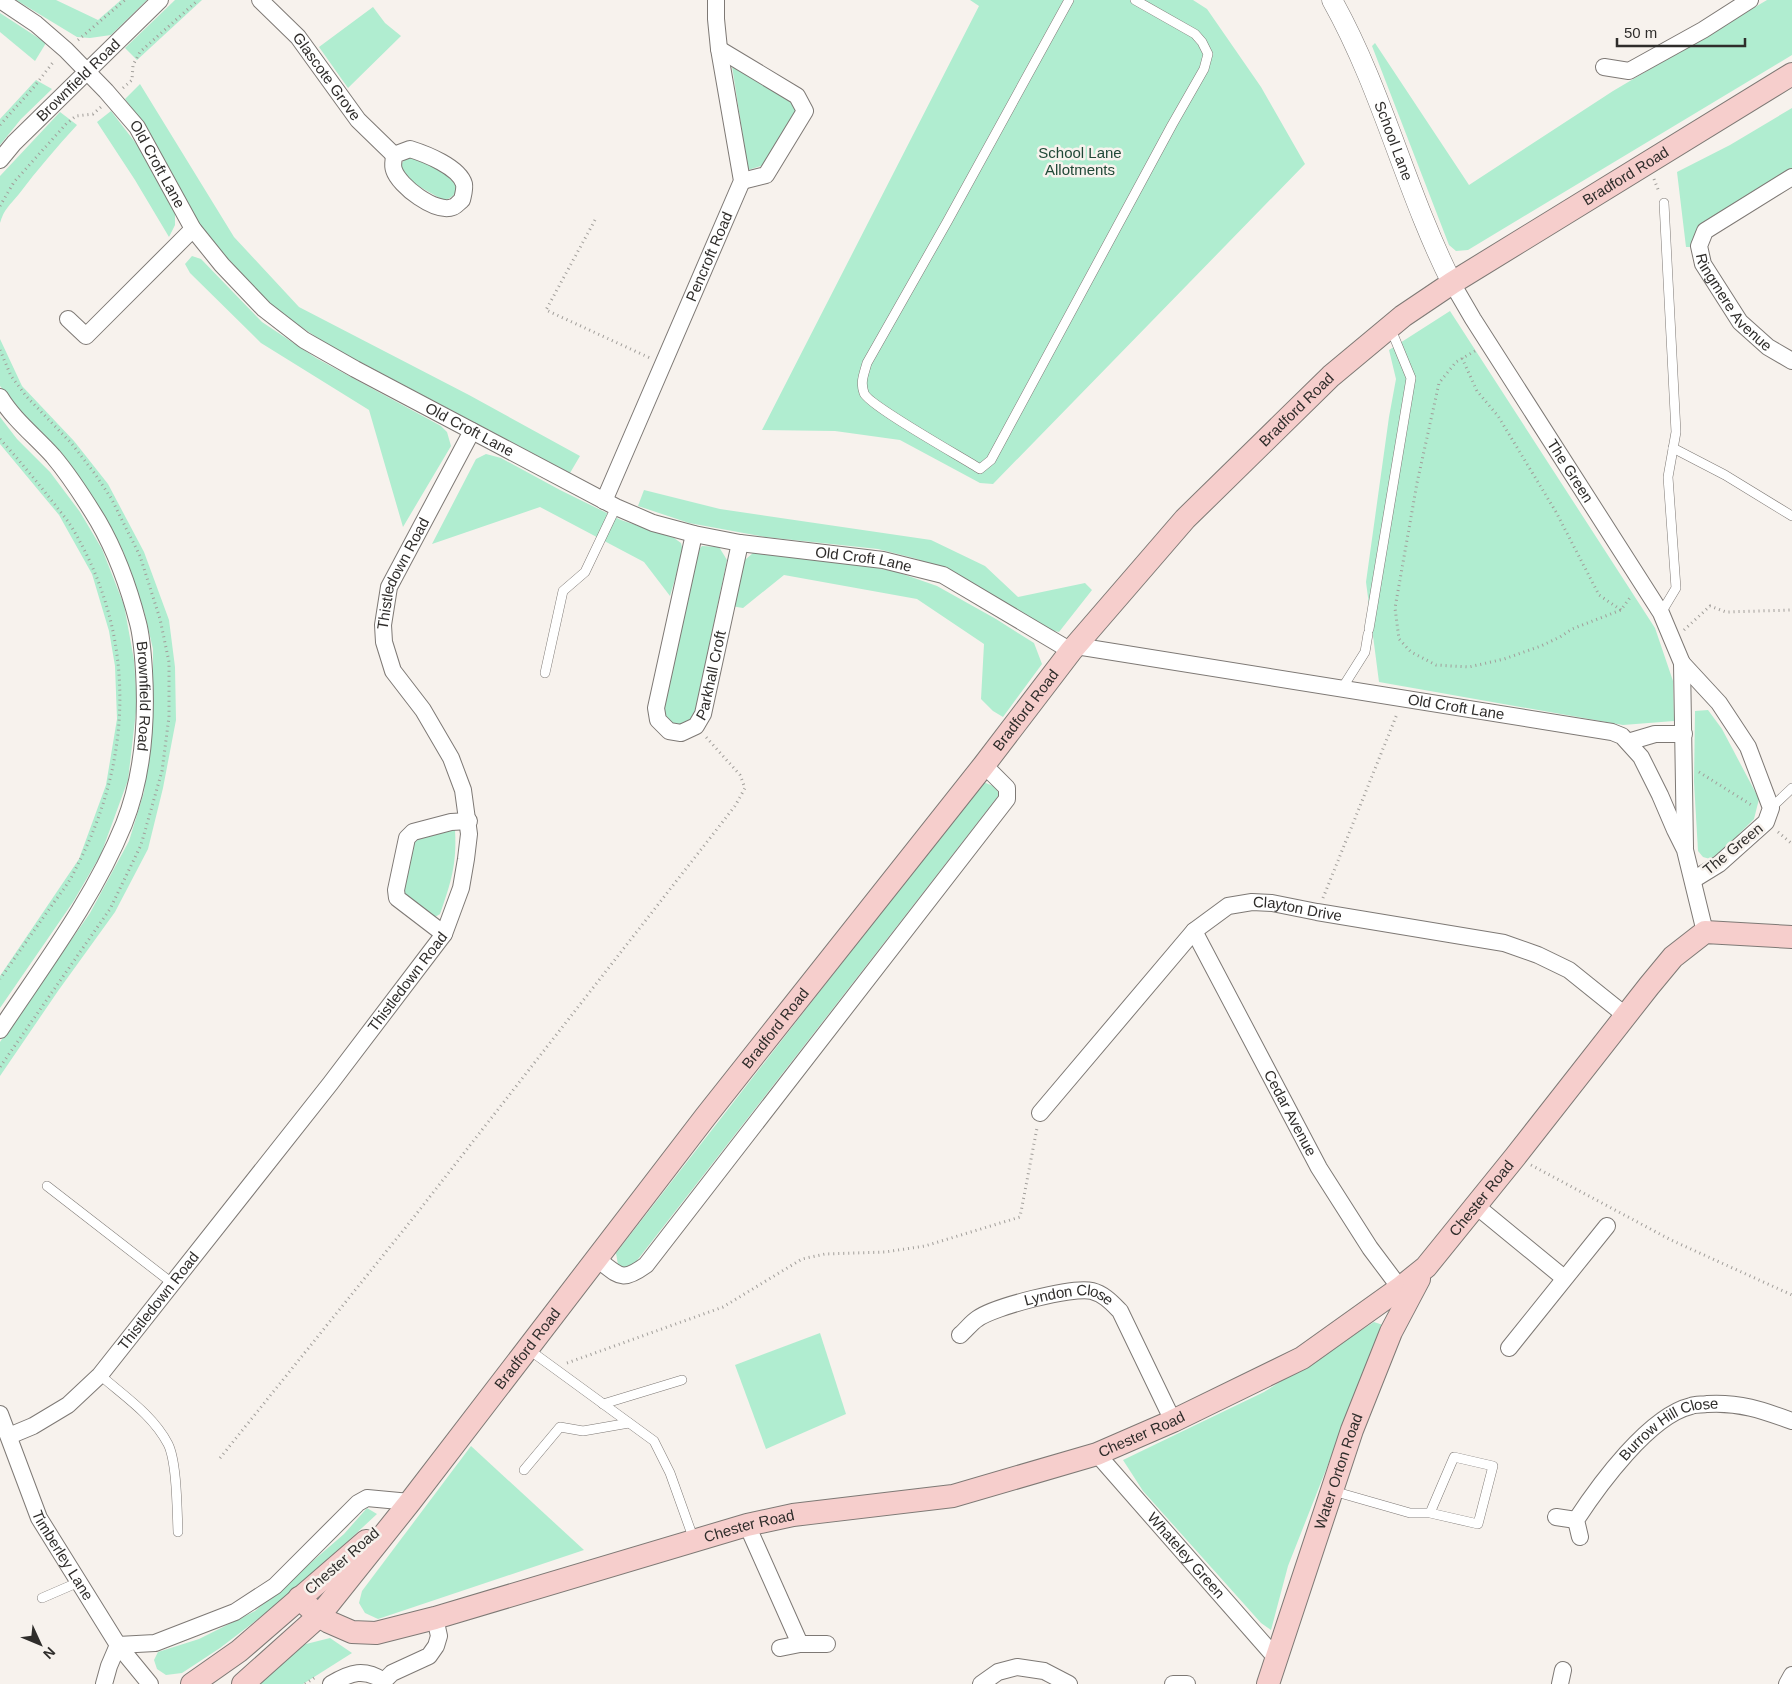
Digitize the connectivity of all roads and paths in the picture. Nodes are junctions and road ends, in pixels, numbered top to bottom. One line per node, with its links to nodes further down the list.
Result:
1 (0, 0): 11 (street, Old Croft Lane)
2 (160, 0): 11 (street, Brownfield Road)
3 (260, 0): 13 (street, Glascote Grove)
4 (716, 0): 9 (street)
5 (1069, 0): 6 (lane)
6 (1135, 0)
7 (1332, 0): 20 (street, School Lane)
8 (1750, 0): 10 (street)
9 (719, 49): 16 (street); 16 (street)
10 (1604, 67)
11 (88, 72): 14 (street, Brownfield Road); 19 (street, Old Croft Lane)
12 (1792, 74): 20 (main road, Bradford Road)
13 (394, 155)
14 (0, 160)
15 (1792, 177): 26 (street, Ringmere Avenue)
16 (742, 182): 27 (street, Pencroft Road)
17 (1664, 203): 31 (lane)
18 (595, 220): 27 (path)
19 (194, 229): 21 (street); 29 (street, Old Croft Lane)
20 (1452, 283): 22 (main road, Bradford Road); 23 (street, The Green)
21 (68, 319)
22 (1390, 327): 41 (main road, Bradford Road); 44 (lane)
23 (1488, 344): 25 (path); 36 (street, The Green)
24 (0, 350): 64 (path)
25 (1462, 358): 37 (path); 37 (path)
26 (1792, 361)
27 (662, 363): 32 (street, Pencroft Road)
28 (0, 397): 63 (street, Brownfield Road)
29 (472, 431): 32 (street, Old Croft Lane); 53 (street, Thistledown Road)
30 (0, 439): 61 (path)
31 (1673, 448): 33 (lane); 39 (lane)
32 (610, 504): 34 (street, Old Croft Lane); 43 (lane)
33 (1792, 516)
34 (694, 534): 35 (street, Old Croft Lane); 46 (street, Parkhall Croft)
35 (740, 543): 41 (street, Old Croft Lane); 46 (street, Parkhall Croft)
36 (1642, 583): 37 (path); 39 (street, The Green)
37 (1621, 610)
38 (1792, 610): 40 (path)
39 (1661, 613): 40 (street, The Green)
40 (1672, 641): 42 (street, The Green)
41 (1073, 649): 44 (street, Old Croft Lane); 50 (main road, Bradford Road)
42 (1682, 663): 47 (street, The Green); 52 (street, The Green)
43 (545, 672)
44 (1342, 690): 45 (street, Old Croft Lane)
45 (1403, 699): 48 (street, Old Croft Lane); 56 (path)
46 (696, 726): 89 (path)
47 (1684, 734): 48 (street); 49 (street, The Green)
48 (1628, 742): 54 (street, Old Croft Lane)
49 (1685, 764): 52 (path); 54 (street, The Green)
50 (984, 765): 70 (main road, Bradford Road); 70 (street)
51 (1792, 788): 52 (lane)
52 (1769, 812): 55 (street, The Green)
53 (468, 820): 59 (street, Thistledown Road); 59 (street)
54 (1685, 850): 55 (street, Old Croft Lane)
55 (1693, 880): 58 (street, Old Croft Lane)
56 (1317, 912): 57 (street, Clayton Drive); 62 (street, Clayton Drive)
57 (1194, 931): 65 (street, Clayton Drive); 74 (street, Cedar Avenue)
58 (1705, 932): 60 (main road); 62 (main road, Chester Road)
59 (444, 934): 73 (street, Thistledown Road)
60 (1792, 937)
61 (0, 979)
62 (1625, 1015): 66 (main road, Chester Road)
63 (0, 1030)
64 (0, 1067)
65 (1040, 1113): 79 (path)
66 (1515, 1157): 68 (main road, Chester Road); 75 (path)
67 (47, 1186): 73 (lane)
68 (1475, 1205): 71 (main road, Chester Road); 72 (street)
69 (1607, 1226): 72 (street)
70 (597, 1259): 78 (main road, Bradford Road)
71 (1426, 1268): 74 (main road, Chester Road); 91 (main road, Water Orton Road)
72 (1564, 1278): 77 (street)
73 (172, 1283): 80 (street, Thistledown Road)
74 (1400, 1288): 84 (main road, Chester Road)
75 (1792, 1295)
76 (960, 1335): 84 (street, Lyndon Close)
77 (1509, 1348)
78 (527, 1349): 79 (lane); 92 (main road, Bradford Road)
79 (552, 1368): 82 (lane)
80 (100, 1375): 87 (street, Thistledown Road); 97 (lane)
81 (682, 1380): 82 (lane)
82 (603, 1404): 86 (lane)
83 (0, 1415): 87 (street, Timberley Lane)
84 (1173, 1421): 88 (main road, Chester Road)
85 (1792, 1421): 95 (street, Burrow Hill Close)
86 (629, 1423): 90 (lane); 99 (lane)
87 (9, 1436): 100 (street, Timberley Lane)
88 (1097, 1454): 96 (main road, Chester Road); 109 (street, Whateley Green)
89 (220, 1458)
90 (524, 1470)
91 (1332, 1491): 93 (lane); 109 (main road, Water Orton Road)
92 (410, 1502): 102 (main road, Chester Road); 103 (main road, Chester Road); 107 (street)
93 (1430, 1513): 93 (lane)
94 (1556, 1517): 95 (street)
95 (1576, 1520): 98 (street)
96 (747, 1524): 99 (main road, Chester Road); 105 (street)
97 (178, 1532)
98 (1580, 1537)
99 (694, 1540): 104 (main road, Chester Road)
100 (79, 1582): 101 (lane); 107 (street, Timberley Lane)
101 (42, 1598)
102 (299, 1598): 103 (main road, Chester Road); 114 (main road, Chester Road)
103 (319, 1616): 104 (main road, Chester Road); 115 (main road, Chester Road)
104 (435, 1618): 111 (street)
105 (800, 1644): 106 (street); 108 (street)
106 (827, 1644)
107 (118, 1646): 112 (street); 113 (street, Timberley Lane)
108 (780, 1648)
109 (1276, 1658): 121 (main road, Water Orton Road)
110 (1792, 1675): 122 (street)
111 (384, 1683): 116 (street)
112 (104, 1684)
113 (150, 1684)
114 (192, 1684)
115 (243, 1684)
116 (331, 1684)
117 (981, 1684): 118 (street)
118 (1069, 1684)
119 (1173, 1684): 120 (street)
120 (1187, 1684)
121 (1268, 1684)
122 (1787, 1684)

